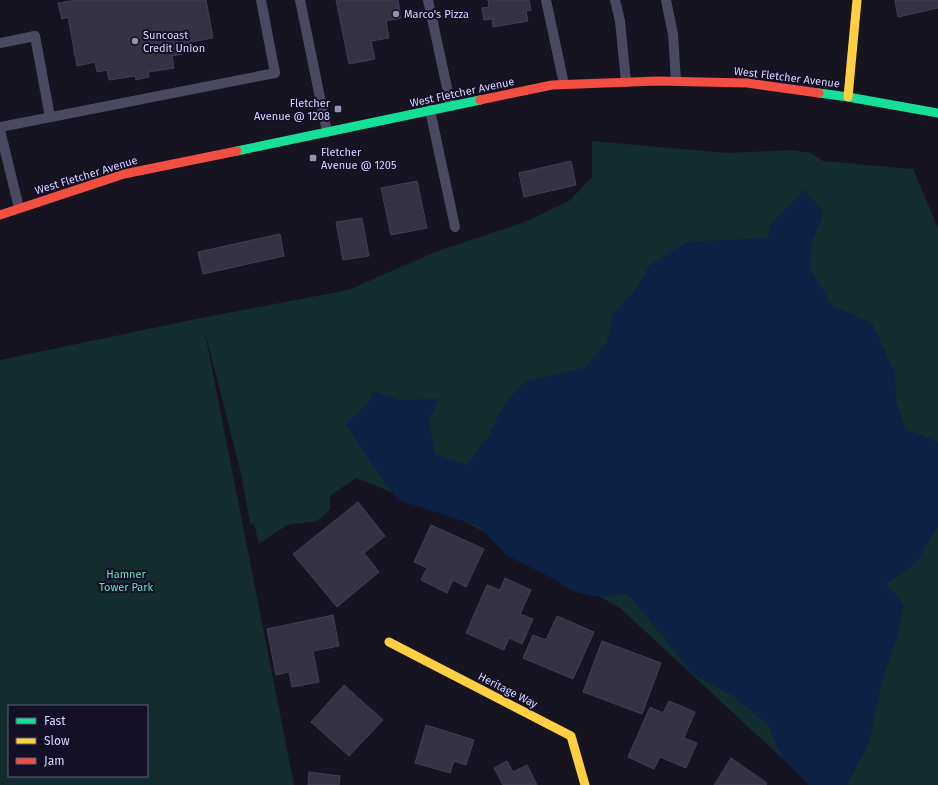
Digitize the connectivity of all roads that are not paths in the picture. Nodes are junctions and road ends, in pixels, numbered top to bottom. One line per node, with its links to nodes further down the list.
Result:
1 (261, 0): 16 (lane)
2 (300, 0): 18 (lane)
3 (428, 0): 13 (lane)
4 (546, 0): 11 (lane)
5 (615, 0): 10 (lane)
6 (666, 0): 9 (lane)
7 (857, 0): 12 (main road)
8 (0, 43): 16 (lane)
9 (676, 81): 10 (main road, West Fletcher Avenue); 12 (main road, West Fletcher Avenue)
10 (626, 82): 11 (main road, West Fletcher Avenue)
11 (564, 84): 13 (main road, West Fletcher Avenue)
12 (848, 97): 15 (main road, West Fletcher Avenue)
13 (450, 106): 14 (main road, West Fletcher Avenue)
14 (430, 110): 18 (main road, West Fletcher Avenue); 21 (lane)
15 (938, 114)
16 (50, 117): 17 (lane)
17 (0, 129): 19 (lane)
18 (328, 132): 19 (main road, West Fletcher Avenue)
19 (19, 208): 20 (main road, West Fletcher Avenue)
20 (0, 215)
21 (455, 227)
22 (389, 642): 23 (main road, Heritage Way)
23 (585, 785)

